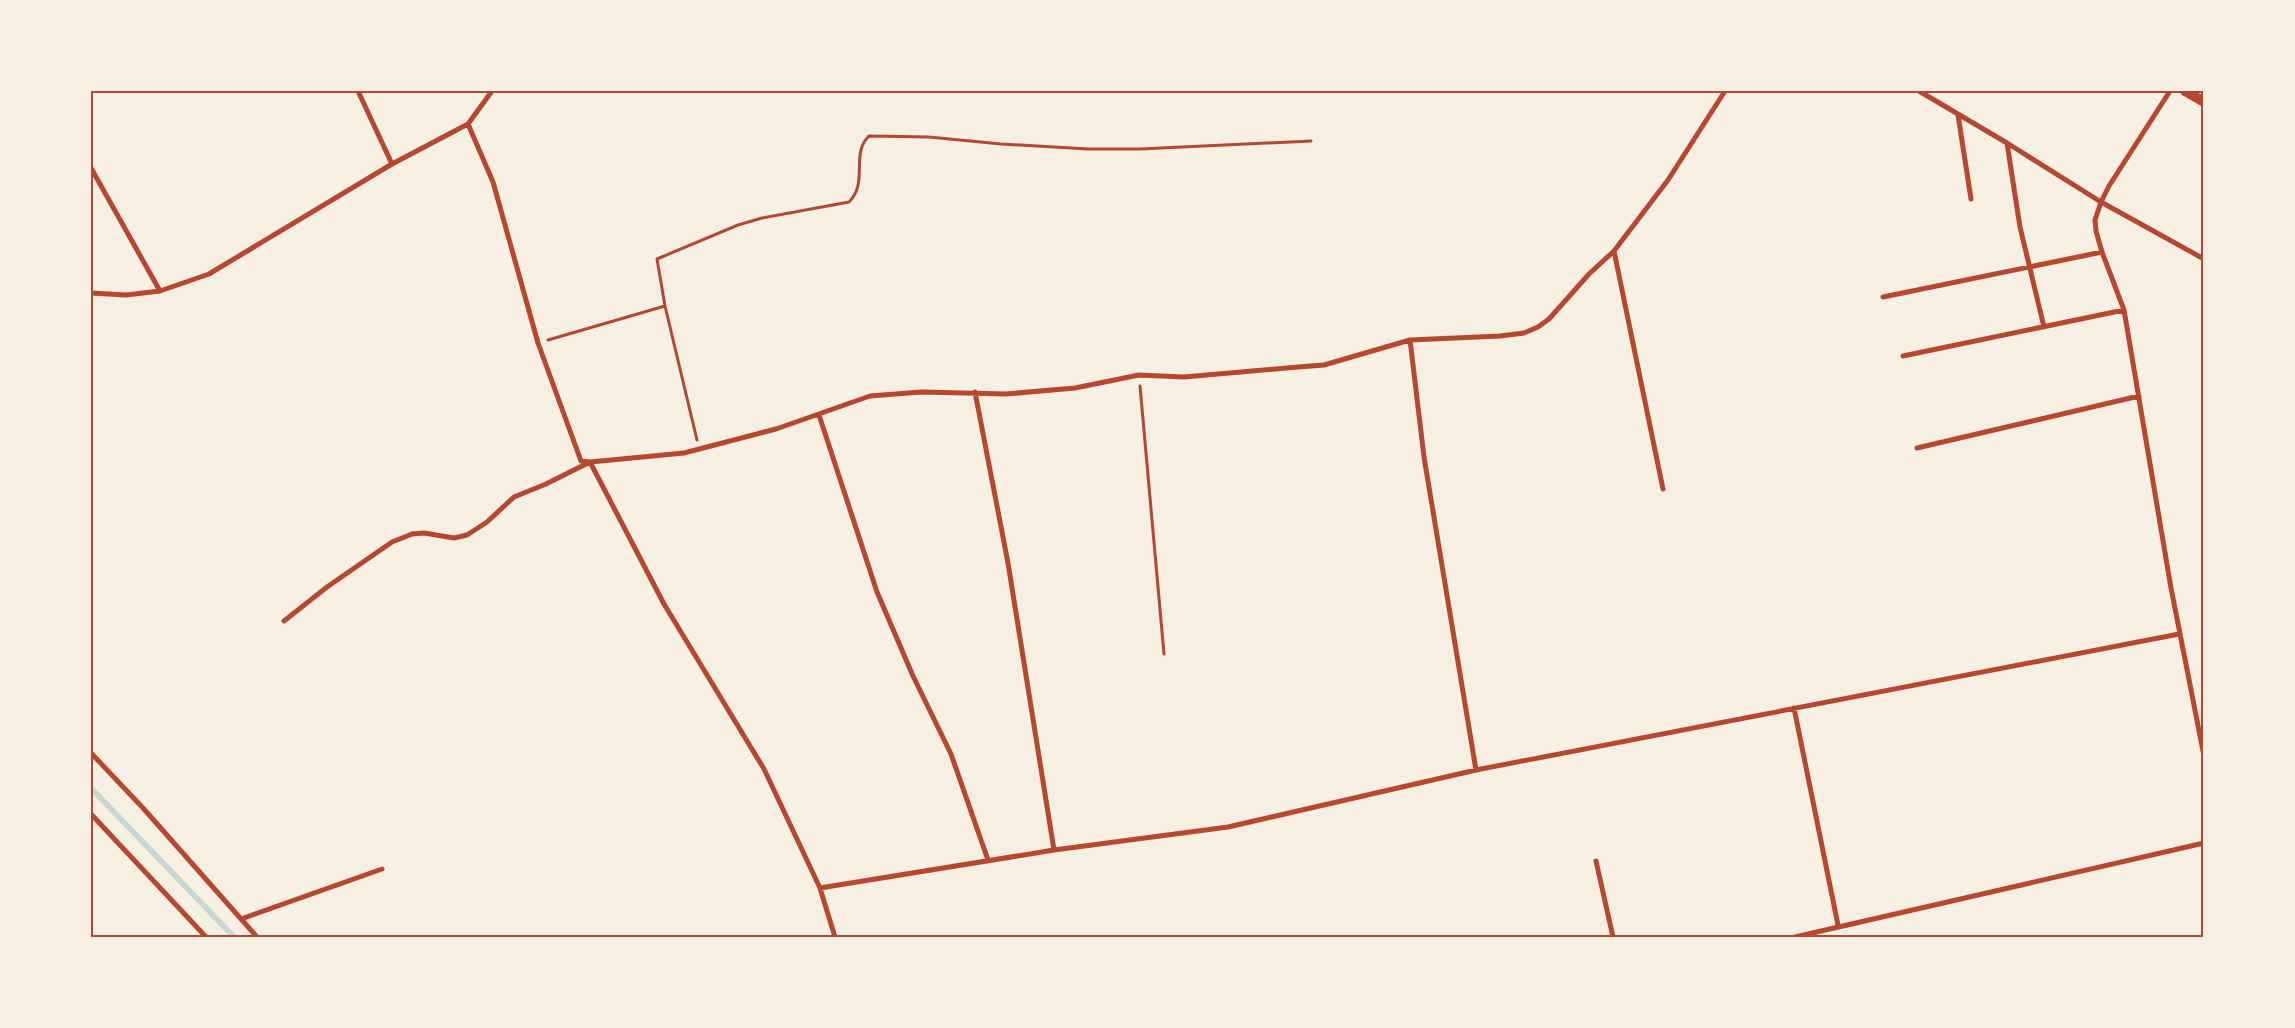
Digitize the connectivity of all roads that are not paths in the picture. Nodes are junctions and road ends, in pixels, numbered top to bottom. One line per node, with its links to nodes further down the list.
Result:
1 (358, 91): 11 (street)
2 (492, 91): 9 (street)
3 (1725, 91): 15 (street)
4 (1919, 91): 8 (street)
5 (2170, 91): 14 (street)
6 (2185, 91): 7 (main road)
7 (2204, 102)
8 (1958, 115): 10 (street); 13 (street)
9 (468, 124): 11 (street); 30 (street)
10 (2007, 143): 14 (street); 18 (street)
11 (392, 164): 19 (street)
12 (91, 168): 19 (street)
13 (1972, 199)
14 (2101, 202): 16 (street); 17 (street)
15 (1614, 251): 24 (street); 31 (street)
16 (2102, 252): 18 (street); 22 (street)
17 (2204, 259)
18 (2029, 267): 21 (street); 23 (street)
19 (160, 291): 20 (street)
20 (91, 293)
21 (1883, 297)
22 (2124, 310): 23 (street); 27 (street)
23 (2044, 327): 25 (street)
24 (1410, 340): 26 (street); 37 (street)
25 (1903, 356)
26 (975, 392): 28 (street); 40 (street)
27 (2140, 396): 29 (street); 33 (street)
28 (820, 415): 30 (street); 41 (street)
29 (1917, 448)
30 (590, 462): 32 (street); 44 (street)
31 (1663, 489)
32 (284, 621)
33 (2180, 634): 34 (street); 36 (street)
34 (1794, 708): 37 (street); 46 (street)
35 (91, 753): 45 (street)
36 (2204, 756)
37 (1476, 770): 40 (street)
38 (91, 814): 47 (street)
39 (2204, 843): 46 (street)
40 (1054, 850): 41 (street)
41 (988, 860): 44 (street)
42 (1596, 861): 50 (street)
43 (382, 869): 45 (street)
44 (820, 888): 49 (street)
45 (241, 918): 48 (street)
46 (1838, 925): 51 (street)
47 (206, 937)
48 (257, 937)
49 (835, 937)
50 (1613, 937)
51 (1795, 937)

